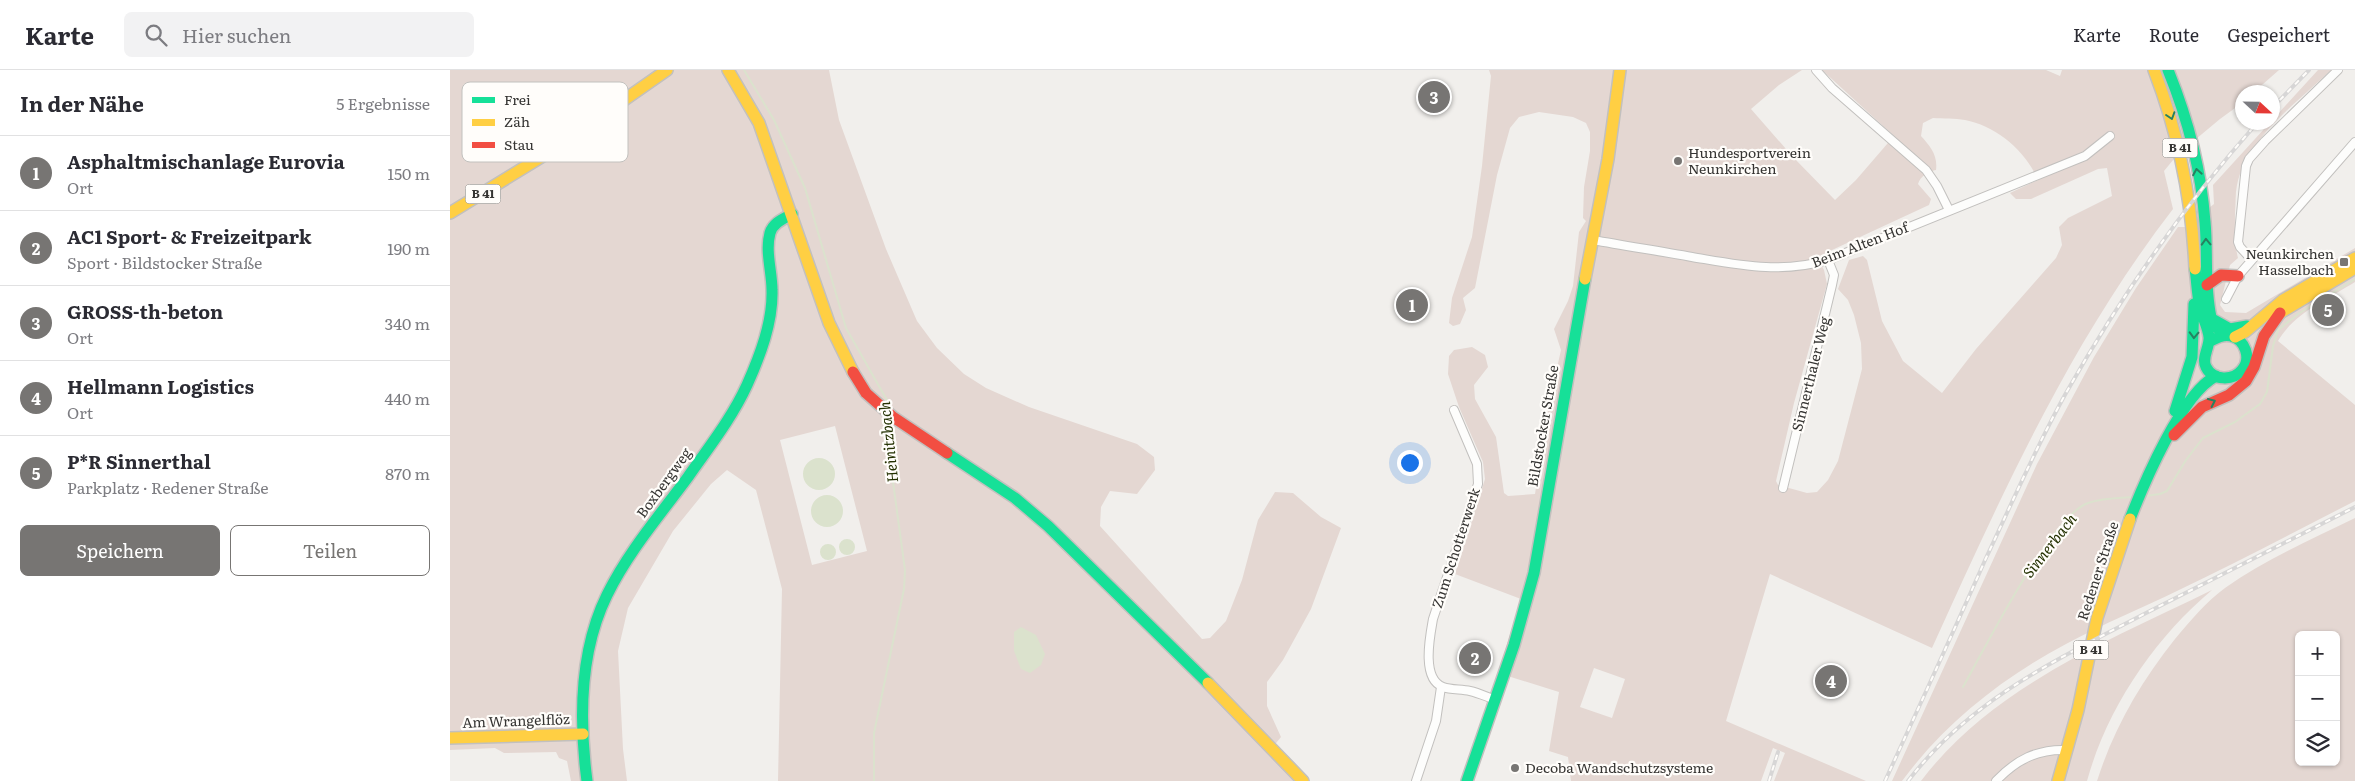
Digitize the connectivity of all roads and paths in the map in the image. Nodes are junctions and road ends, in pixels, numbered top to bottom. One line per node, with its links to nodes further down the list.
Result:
1 (728, 70): 14 (main road)
2 (1620, 70): 15 (main road, Bildstocker Straße)
3 (1816, 70): 12 (street)
4 (2154, 70): 20 (main road, B 41, one-way to 20)
5 (2168, 70): 19 (main road, B 41, one-way to 5)
6 (2338, 70): 18 (street)
7 (664, 72): 8 (main road, B 41)
8 (628, 97)
9 (2110, 136): 12 (street, Beim Alten Hof)
10 (2355, 142): 18 (street)
11 (533, 162): 13 (main road, B 41)
12 (1949, 210): 17 (street, Beim Alten Hof)
13 (450, 213)
14 (792, 214): 41 (main road, Boxbergweg); 45 (main road)
15 (1593, 240): 17 (street, Beim Alten Hof); 40 (main road, Bildstocker Straße)
16 (2355, 258): 26 (main road)
17 (1828, 260): 38 (street, Sinnerthaler Weg)
18 (2252, 260): 23 (street)
19 (2206, 264): 22 (main road); 24 (main road, B 41)
20 (2195, 268): 30 (main road, B 41); 35 (main road, B 41, one-way to 35)
21 (2355, 268): 27 (main road)
22 (2220, 275): 23 (main road); 24 (main road)
23 (2238, 276): 25 (street)
24 (2207, 285): 28 (main road, B 41)
25 (2226, 299)
26 (2265, 313): 28 (main road); 29 (main road)
27 (2280, 313): 31 (main road); 36 (main road, one-way to 27)
28 (2212, 317): 29 (main road, B 41)
29 (2231, 336): 30 (main road); 31 (main road, B 41)
30 (2210, 342): 32 (main road, B 41)
31 (2245, 346): 33 (main road)
32 (2206, 366): 33 (main road); 35 (main road, Redener Straße / B 41)
33 (2216, 376): 36 (main road, Redener Straße / B 41)
34 (1454, 410): 39 (street, Zum Schotterwerk)
35 (2175, 411): 37 (main road, Redener Straße / B 41)
36 (2164, 446): 37 (main road, Redener Straße / B 41)
37 (2155, 460): 43 (main road, Redener Straße / B 41)
38 (1783, 488)
39 (1441, 686): 40 (street); 46 (street)
40 (1496, 700): 47 (main road, Bildstocker Straße)
41 (584, 734): 42 (main road, Am Wrangelflöz); 44 (main road, Boxbergweg)
42 (450, 738)
43 (2066, 750): 48 (street); 49 (main road, Redener Straße / B 41)
44 (587, 781)
45 (1303, 781)
46 (1416, 781)
47 (1467, 781)
48 (1996, 781)
49 (2058, 781)

